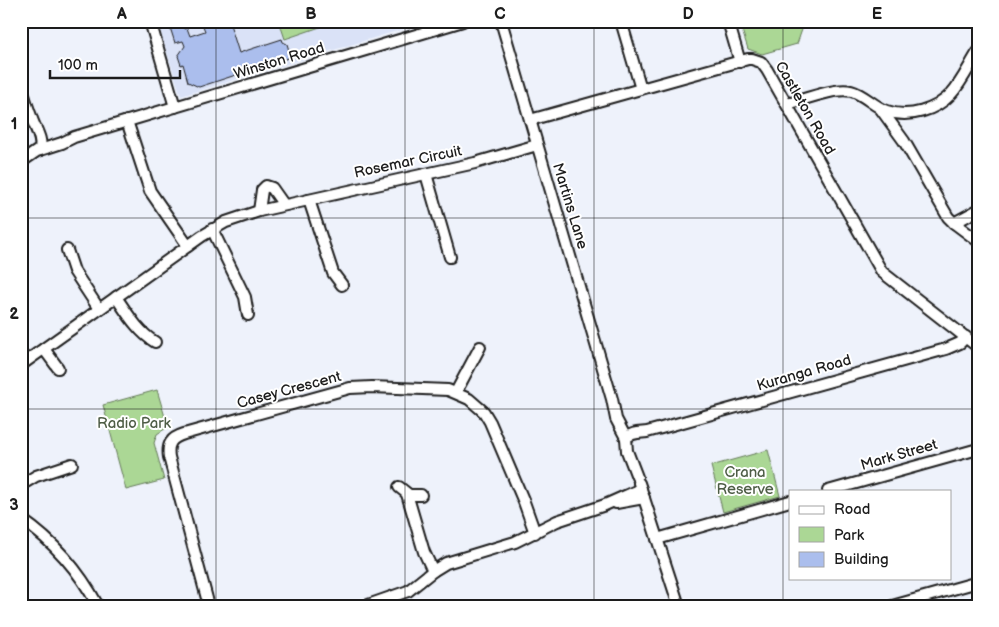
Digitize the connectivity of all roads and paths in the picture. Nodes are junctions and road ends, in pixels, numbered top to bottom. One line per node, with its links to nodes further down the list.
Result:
1 (150, 21): 11 (street)
2 (463, 21): 11 (street, Winston Road)
3 (500, 21): 14 (street, Martins Lane)
4 (621, 21): 9 (street)
5 (728, 21): 7 (street)
6 (978, 52): 13 (street)
7 (740, 62): 9 (street, Castleton Road); 10 (street, Castleton Road)
8 (21, 85): 18 (street)
9 (641, 90): 14 (street, Castleton Road)
10 (787, 104): 12 (street); 36 (street, Castleton Road)
11 (175, 107): 15 (street, Winston Road)
12 (880, 108): 13 (street); 16 (street)
13 (895, 113): 16 (street)
14 (530, 120): 17 (street, Martins Lane)
15 (127, 121): 18 (street, Winston Road); 29 (street)
16 (904, 141): 26 (street)
17 (537, 145): 21 (street, Rosemar Circuit); 44 (street, Martins Lane)
18 (40, 147): 19 (street, Winston Road); 20 (street, Winston Road)
19 (21, 156)
20 (21, 162)
21 (426, 174): 22 (street, Rosemar Circuit); 31 (street)
22 (309, 200): 23 (street, Rosemar Circuit); 32 (street)
23 (284, 205): 25 (street, Rosemar Circuit); 25 (street)
24 (978, 210): 26 (street)
25 (259, 211): 27 (street, Rosemar Circuit)
26 (954, 223): 28 (street)
27 (212, 230): 29 (street, Rosemar Circuit); 35 (street)
28 (978, 241)
29 (188, 246): 33 (street, Rosemar Circuit)
30 (67, 250): 34 (street)
31 (450, 257)
32 (342, 285)
33 (116, 297): 34 (street, Rosemar Circuit); 37 (street)
34 (99, 309): 40 (street, Rosemar Circuit)
35 (248, 315)
36 (966, 337): 38 (street, Castleton Road); 44 (street, Kuranga Road)
37 (155, 342)
38 (978, 346)
39 (480, 347): 43 (street)
40 (44, 349): 41 (street, Rosemar Circuit); 42 (street)
41 (21, 365)
42 (58, 368)
43 (456, 392): 53 (street, Casey Crescent); 59 (street, Casey Crescent)
44 (628, 437): 49 (street, Martins Lane)
45 (978, 449): 48 (street, Mark Street)
46 (72, 464): 47 (street)
47 (21, 484)
48 (832, 490)
49 (642, 494): 53 (street); 54 (street, Martins Lane)
50 (421, 495): 55 (street)
51 (789, 501): 54 (street)
52 (21, 519): 58 (street)
53 (537, 532): 55 (street)
54 (657, 539): 61 (street, Martins Lane)
55 (433, 571): 60 (street)
56 (978, 582): 57 (street)
57 (908, 604): 62 (street)
58 (98, 606)
59 (209, 606)
60 (365, 606)
61 (679, 606)
62 (892, 606)

